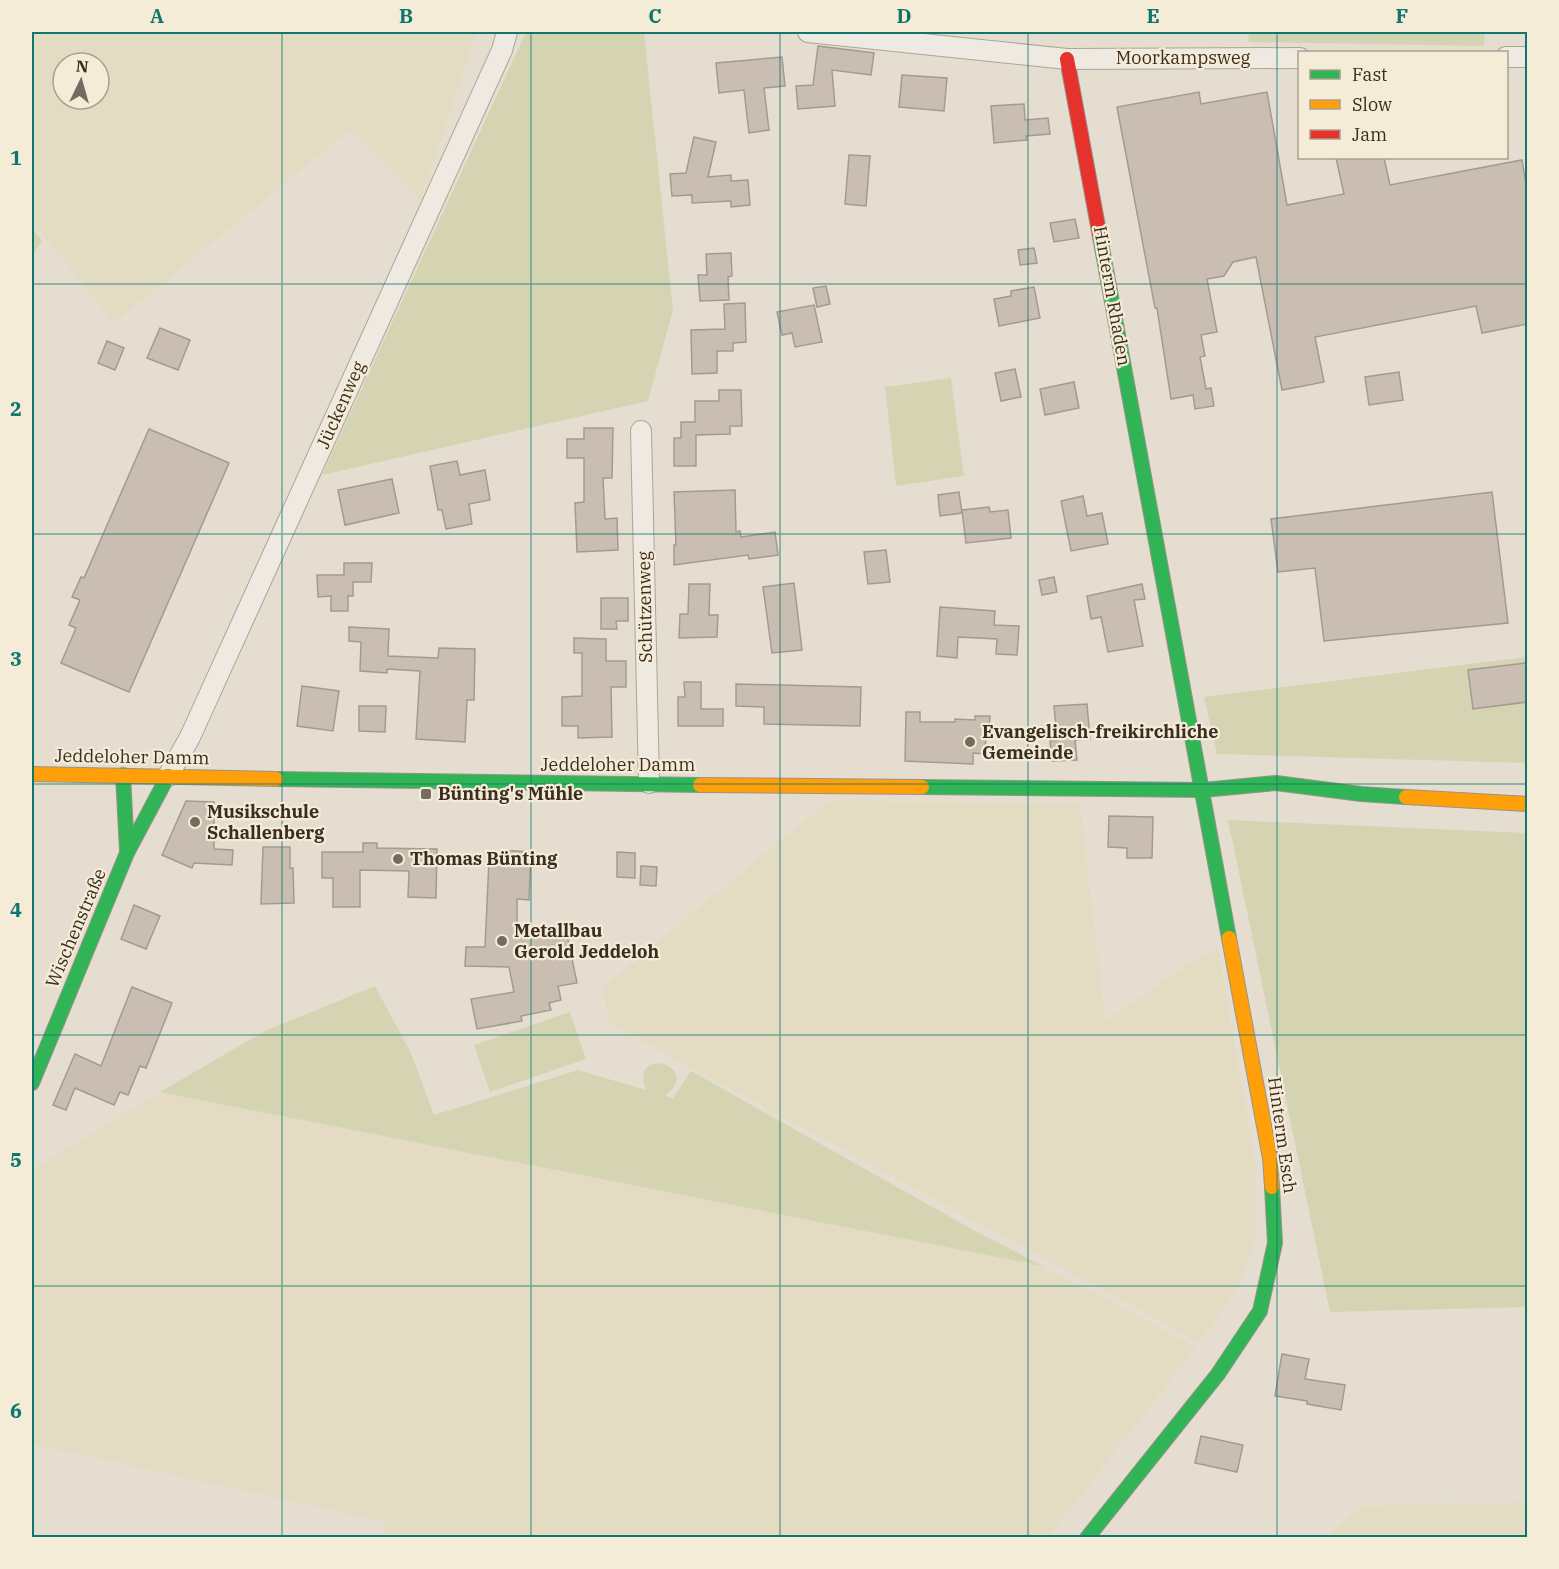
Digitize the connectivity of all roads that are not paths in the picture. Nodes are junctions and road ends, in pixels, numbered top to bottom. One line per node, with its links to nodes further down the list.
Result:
1 (507, 32): 10 (street, Jückenweg)
2 (808, 32): 6 (street)
3 (1508, 57): 4 (street)
4 (1527, 57)
5 (1298, 58): 6 (street, Moorkampsweg)
6 (1067, 59): 12 (street, Hinterm Rhaden)
7 (640, 431): 11 (street, Schützenweg)
8 (32, 774): 9 (street, Jeddeloher Damm)
9 (123, 775): 10 (street, Jeddeloher Damm); 17 (street, Wischenstraße)
10 (168, 776): 11 (street, Jeddeloher Damm); 17 (street, Wischenstraße)
11 (649, 783): 12 (street, Jeddeloher Damm)
12 (1203, 790): 13 (street, Jeddeloher Damm); 14 (street, Jeddeloher Damm); 19 (street, Hinterm Esch)
13 (1361, 794): 15 (street, Jeddeloher Damm); 16 (street, Jeddeloher Damm)
14 (1265, 798)
15 (1286, 798)
16 (1527, 804)
17 (127, 854): 18 (street, Wischenstraße)
18 (32, 1083)
19 (1087, 1538)

